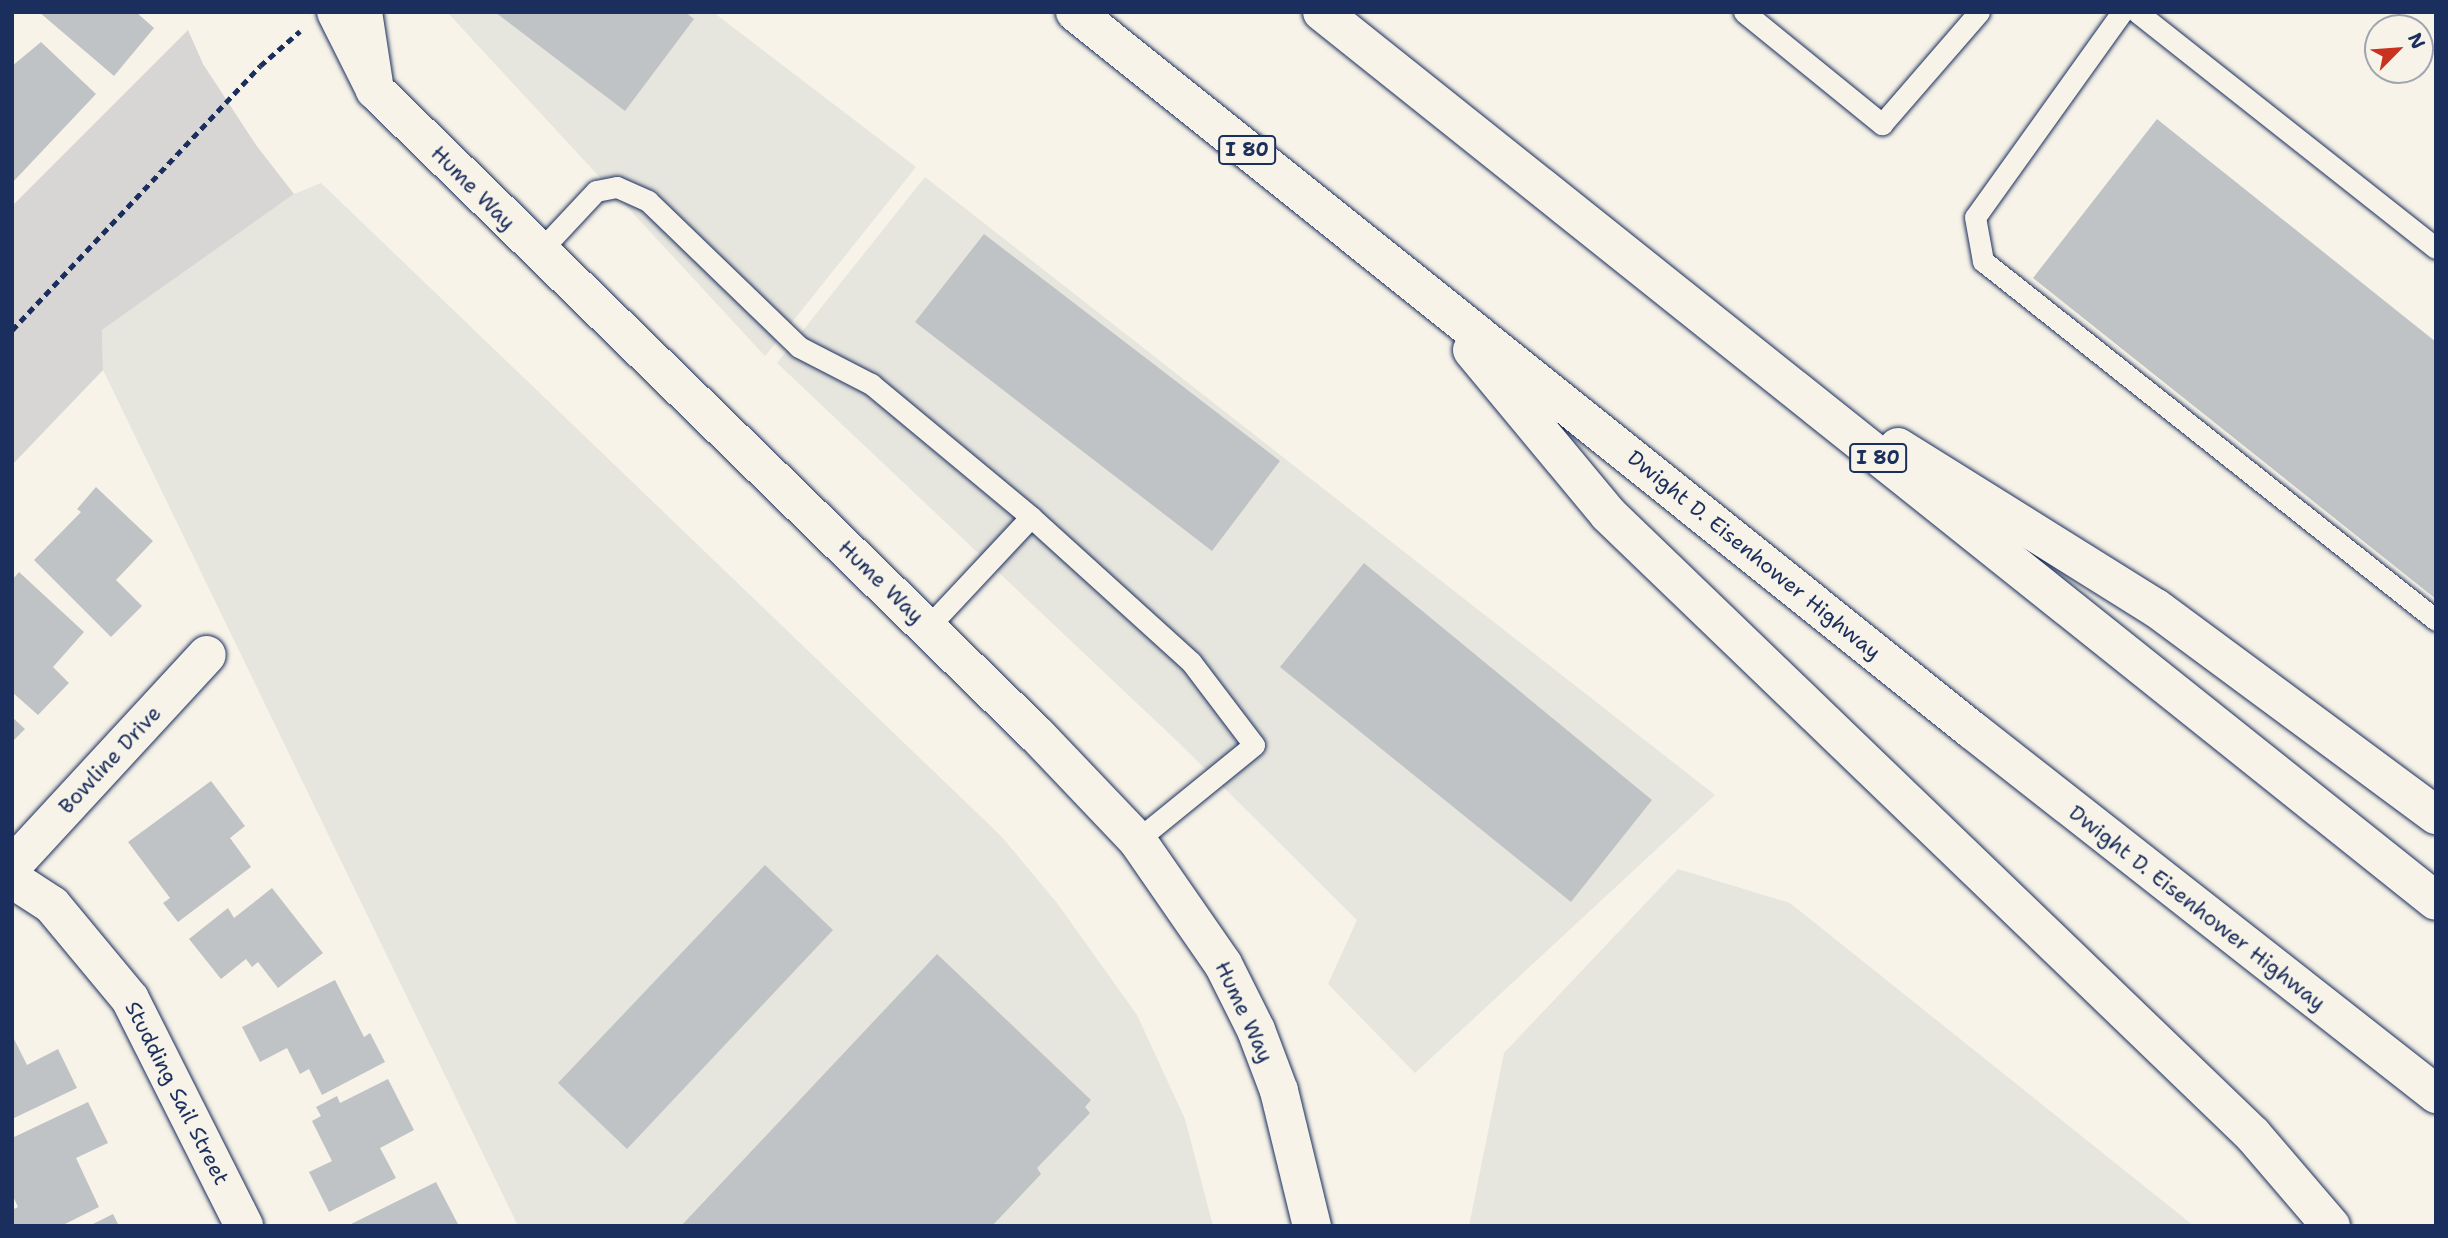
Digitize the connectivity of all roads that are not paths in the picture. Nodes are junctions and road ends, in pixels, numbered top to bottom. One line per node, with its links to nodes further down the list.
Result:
1 (363, 12): 9 (main road)
2 (1075, 12): 12 (main road, Dwight D. Eisenhower Highway / I 80)
3 (1322, 12): 13 (main road, I 80)
4 (1744, 12): 5 (lane)
5 (1979, 12)
6 (2122, 12): 15 (lane)
7 (2137, 12): 10 (lane)
8 (324, 17): 9 (main road, Hume Way)
9 (375, 90): 11 (main road, Hume Way)
10 (2436, 248)
11 (538, 253): 14 (lane); 16 (main road, Hume Way)
12 (1419, 287): 23 (main road, Dwight D. Eisenhower Highway / I 80); 26 (main road)
13 (1757, 360): 18 (main road); 22 (main road, I 80)
14 (1031, 517): 16 (lane); 19 (lane)
15 (2436, 620)
16 (927, 628): 19 (main road, Hume Way)
17 (207, 655): 20 (main road, Bowline Drive)
18 (2436, 815)
19 (1137, 840): 25 (main road, Hume Way)
20 (12, 866)
21 (12, 879): 24 (main road, Studding Sail Street)
22 (2436, 901)
23 (2436, 1094)
24 (244, 1226)
25 (1312, 1226)
26 (2331, 1226)

